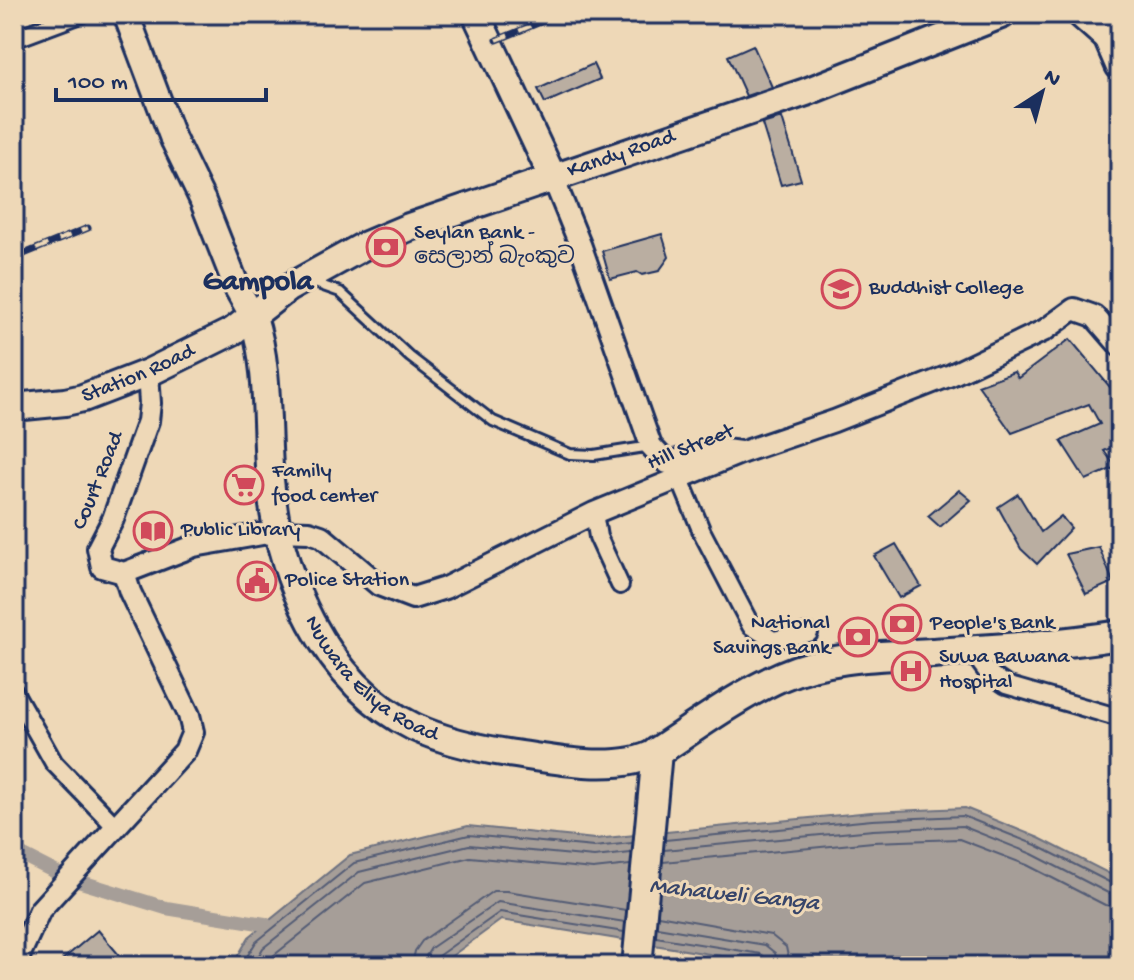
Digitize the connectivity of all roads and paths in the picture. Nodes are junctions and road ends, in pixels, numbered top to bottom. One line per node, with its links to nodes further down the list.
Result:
1 (81, 14): 6 (street)
2 (126, 14): 10 (main road, bridge)
3 (1003, 14): 8 (main road, Kandy Road)
4 (484, 17): 8 (main road)
5 (1105, 20): 7 (highway)
6 (14, 39)
7 (1120, 65)
8 (553, 178): 9 (main road, Kandy Road); 14 (street)
9 (305, 279): 10 (main road, Kandy Road); 14 (lane)
10 (253, 317): 12 (main road, Station Road); 18 (main road, Nuwara Eliya Road)
11 (1120, 346): 15 (street, Hill Street)
12 (148, 373): 13 (main road, Station Road); 19 (street, Court Road)
13 (14, 407)
14 (651, 446): 15 (street)
15 (743, 452): 16 (street, Hill Street)
16 (680, 479): 17 (street, Hill Street); 21 (street)
17 (594, 513): 18 (street, Hill Street); 20 (street)
18 (279, 531): 19 (street); 26 (main road, Nuwara Eliya Road)
19 (124, 573): 27 (street)
20 (620, 585)
21 (809, 633)
22 (1120, 635): 23 (highway)
23 (971, 650): 25 (street); 26 (highway)
24 (14, 692): 27 (street)
25 (1120, 718)
26 (657, 752): 29 (highway)
27 (115, 826): 28 (street)
28 (18, 958)
29 (637, 966)

